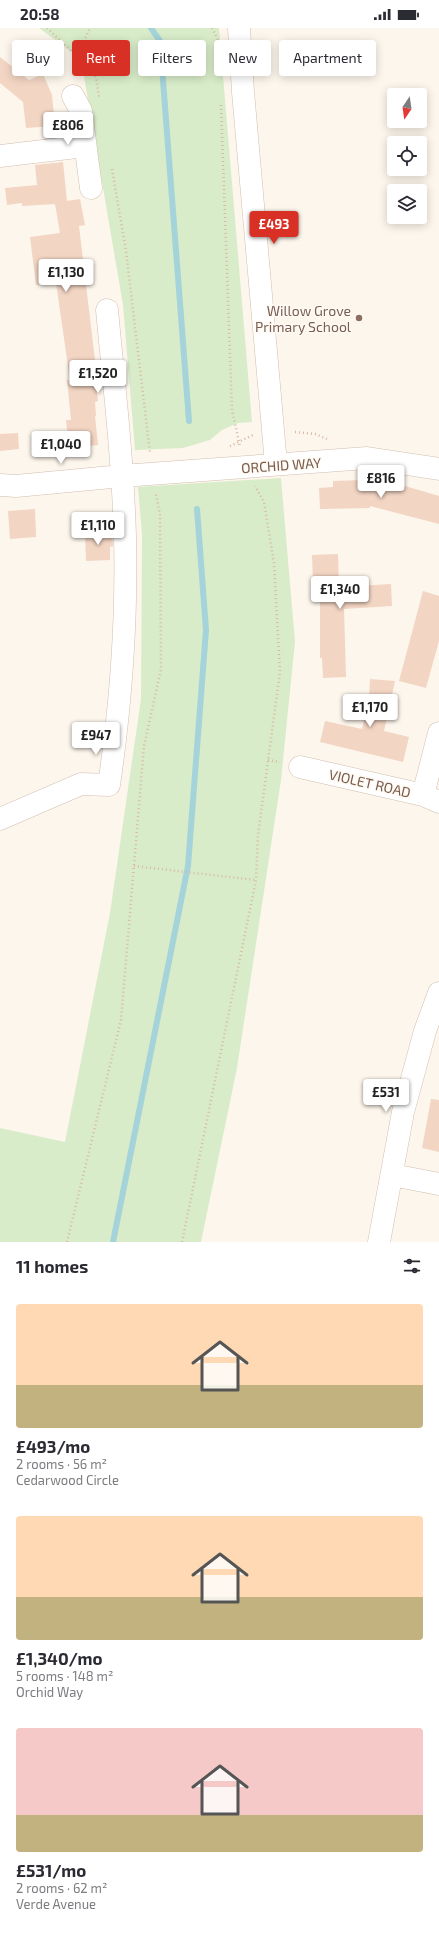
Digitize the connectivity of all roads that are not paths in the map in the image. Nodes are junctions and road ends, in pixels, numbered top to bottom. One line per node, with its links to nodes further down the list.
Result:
1 (239, 28): 7 (street)
2 (73, 96): 3 (street)
3 (85, 146): 4 (street); 5 (street)
4 (0, 156)
5 (91, 188)
6 (107, 310): 9 (street)
7 (276, 464): 8 (street, ORCHID WAY); 9 (street, ORCHID WAY)
8 (439, 469)
9 (122, 476): 10 (street, ORCHID WAY); 14 (street)
10 (0, 485)
11 (439, 733): 13 (street)
12 (300, 767): 13 (street, VIOLET ROAD)
13 (431, 798)
14 (0, 819)
15 (439, 993): 16 (street)
16 (392, 1174): 17 (street); 18 (street)
17 (439, 1184)
18 (379, 1242)

